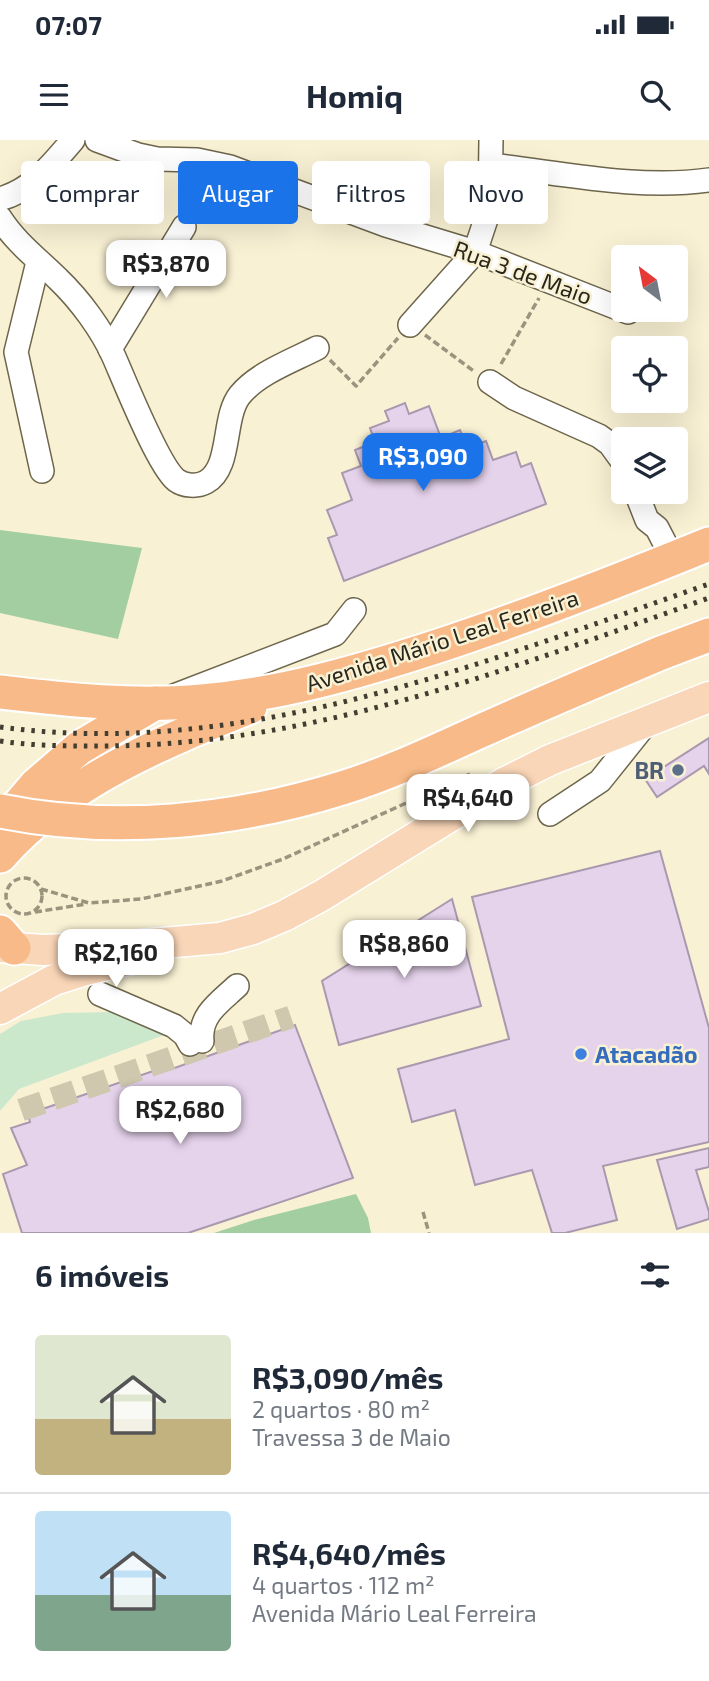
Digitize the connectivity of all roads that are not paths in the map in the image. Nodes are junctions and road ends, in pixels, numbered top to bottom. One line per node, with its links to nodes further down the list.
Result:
1 (73, 140): 7 (street)
2 (97, 140): 11 (street, Rua 3 de Maio)
3 (491, 140): 4 (street)
4 (491, 161)
5 (548, 172): 6 (street)
6 (709, 180)
7 (0, 199)
8 (0, 218): 12 (street)
9 (484, 224): 11 (street)
10 (184, 227): 16 (street)
11 (475, 252): 13 (street, Rua 3 de Maio); 14 (street)
12 (38, 262): 16 (street); 17 (street)
13 (611, 305)
14 (410, 325)
15 (317, 348): 16 (street)
16 (110, 349)
17 (8, 354): 20 (street)
18 (490, 382): 19 (street)
19 (611, 445)
20 (42, 471)
21 (640, 504): 23 (street)
22 (709, 544): 23 (highway, Avenida Mário Leal Ferreira)
23 (673, 559): 26 (highway, Avenida Mário Leal Ferreira)
24 (354, 610): 29 (street)
25 (709, 635): 31 (highway, bridge)
26 (301, 686): 29 (highway, Avenida Mário Leal Ferreira); 34 (highway)
27 (0, 692): 29 (highway, Avenida Mário Leal Ferreira)
28 (709, 697): 30 (main road)
29 (155, 703): 33 (highway)
30 (649, 721): 32 (street); 35 (main road)
31 (0, 811)
32 (550, 814)
33 (0, 827)
34 (0, 856)
35 (220, 938): 36 (main road); 39 (main road)
36 (5, 942)
37 (0, 986): 39 (main road)
38 (237, 986): 40 (street)
39 (31, 991): 41 (main road)
40 (100, 994)
41 (0, 1009)

